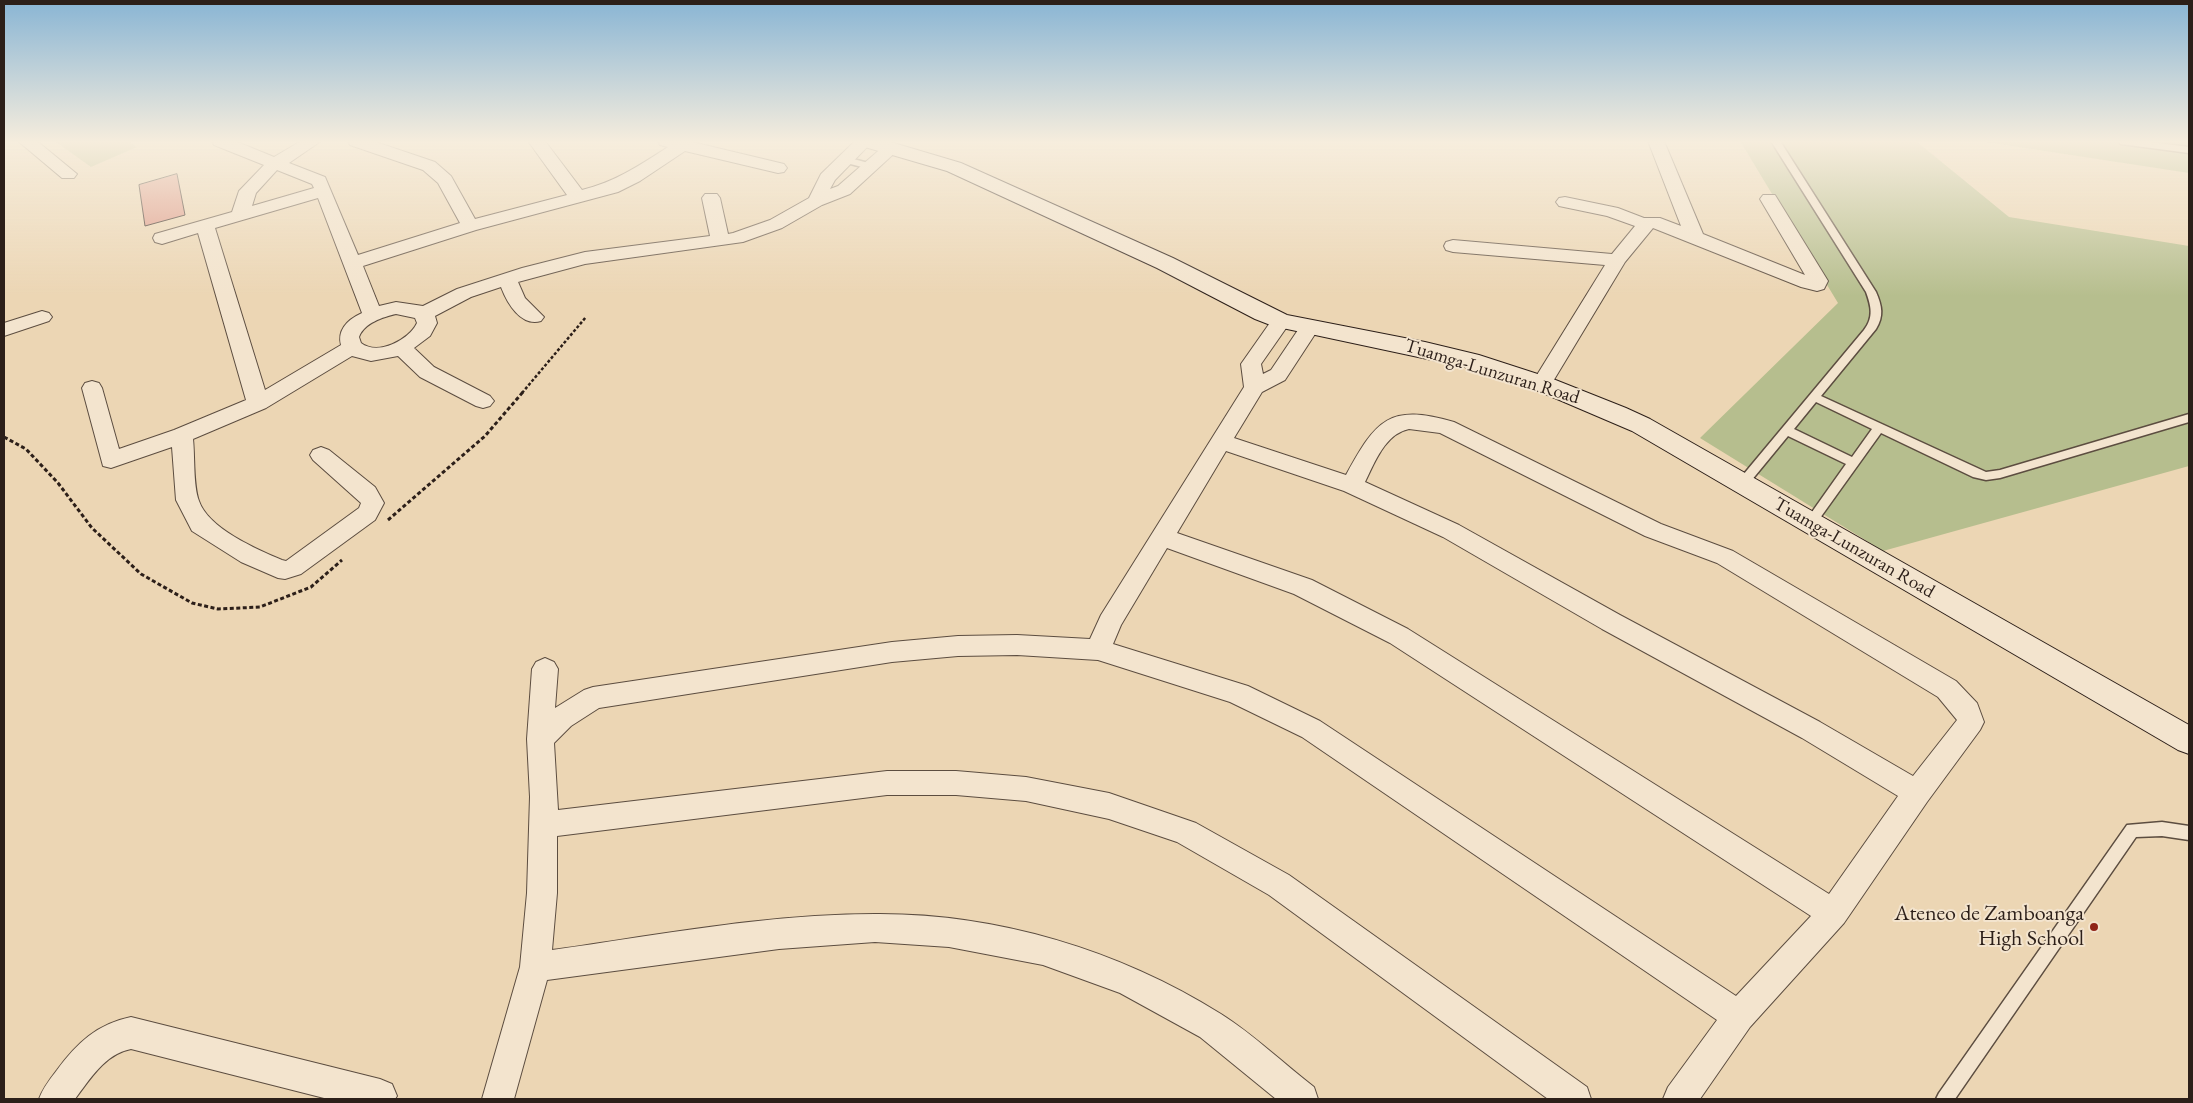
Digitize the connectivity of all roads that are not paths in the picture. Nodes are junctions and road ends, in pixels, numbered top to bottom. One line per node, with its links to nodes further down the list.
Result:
1 (248, 192): 17 (street)
2 (319, 192): 17 (street)
3 (325, 192): 26 (street)
4 (450, 192): 20 (street)
5 (574, 192): 12 (street)
6 (597, 192): 12 (street)
7 (820, 192): 15 (street)
8 (838, 192): 15 (street)
9 (1006, 192): 32 (street, Tuamga-Lunzuran Road)
10 (1677, 192): 21 (street)
11 (1808, 192): 40 (lane)
12 (578, 198): 20 (street)
13 (711, 198): 23 (street)
14 (1769, 199): 21 (street)
15 (816, 201): 23 (street)
16 (1566, 202): 18 (street)
17 (240, 215): 19 (street)
18 (1644, 224): 21 (street); 25 (street)
19 (205, 225): 22 (street); 42 (street)
20 (470, 226): 26 (street)
21 (1695, 237)
22 (162, 238)
23 (720, 241): 27 (street)
24 (1453, 246): 25 (street)
25 (1617, 260): 37 (street)
26 (354, 263): 28 (street)
27 (507, 279): 29 (street); 31 (street)
28 (372, 314): 29 (street); 35 (street)
29 (423, 314): 36 (street)
30 (42, 317): 34 (street)
31 (534, 317)
32 (1281, 321): 33 (street, Tuamga-Lunzuran Road); 38 (street)
33 (1309, 328): 37 (street, Tuamga-Lunzuran Road); 38 (street)
34 (4, 330)
35 (352, 347): 36 (street); 42 (street)
36 (402, 348): 41 (street)
37 (1542, 384): 50 (street, Tuamga-Lunzuran Road)
38 (1254, 387): 47 (street)
39 (92, 388): 46 (street)
40 (1816, 398): 44 (lane); 45 (lane)
41 (483, 401)
42 (258, 404): 46 (street)
43 (2189, 418): 44 (lane)
44 (1879, 428): 49 (lane)
45 (1787, 431): 49 (lane); 50 (lane)
46 (182, 435): 48 (street)
47 (1220, 442): 51 (street); 53 (street)
48 (320, 455)
49 (1854, 463): 52 (lane)
50 (1742, 484): 52 (street, Tuamga-Lunzuran Road)
51 (1352, 485): 58 (street); 58 (street)
52 (1811, 522): 57 (street, Tuamga-Lunzuran Road)
53 (1162, 537): 54 (street); 61 (street)
54 (1098, 650): 56 (street); 63 (street)
55 (545, 669): 56 (street)
56 (540, 739): 59 (street)
57 (2189, 741)
58 (1917, 793): 61 (street)
59 (542, 825): 62 (street); 68 (street)
60 (2189, 833): 70 (lane)
61 (1833, 913): 63 (street)
62 (535, 967): 66 (street); 67 (street)
63 (1739, 1016): 69 (street)
64 (380, 1096): 65 (street)
65 (55, 1099)
66 (498, 1099)
67 (1302, 1099)
68 (1575, 1099)
69 (1680, 1099)
70 (1945, 1099)

